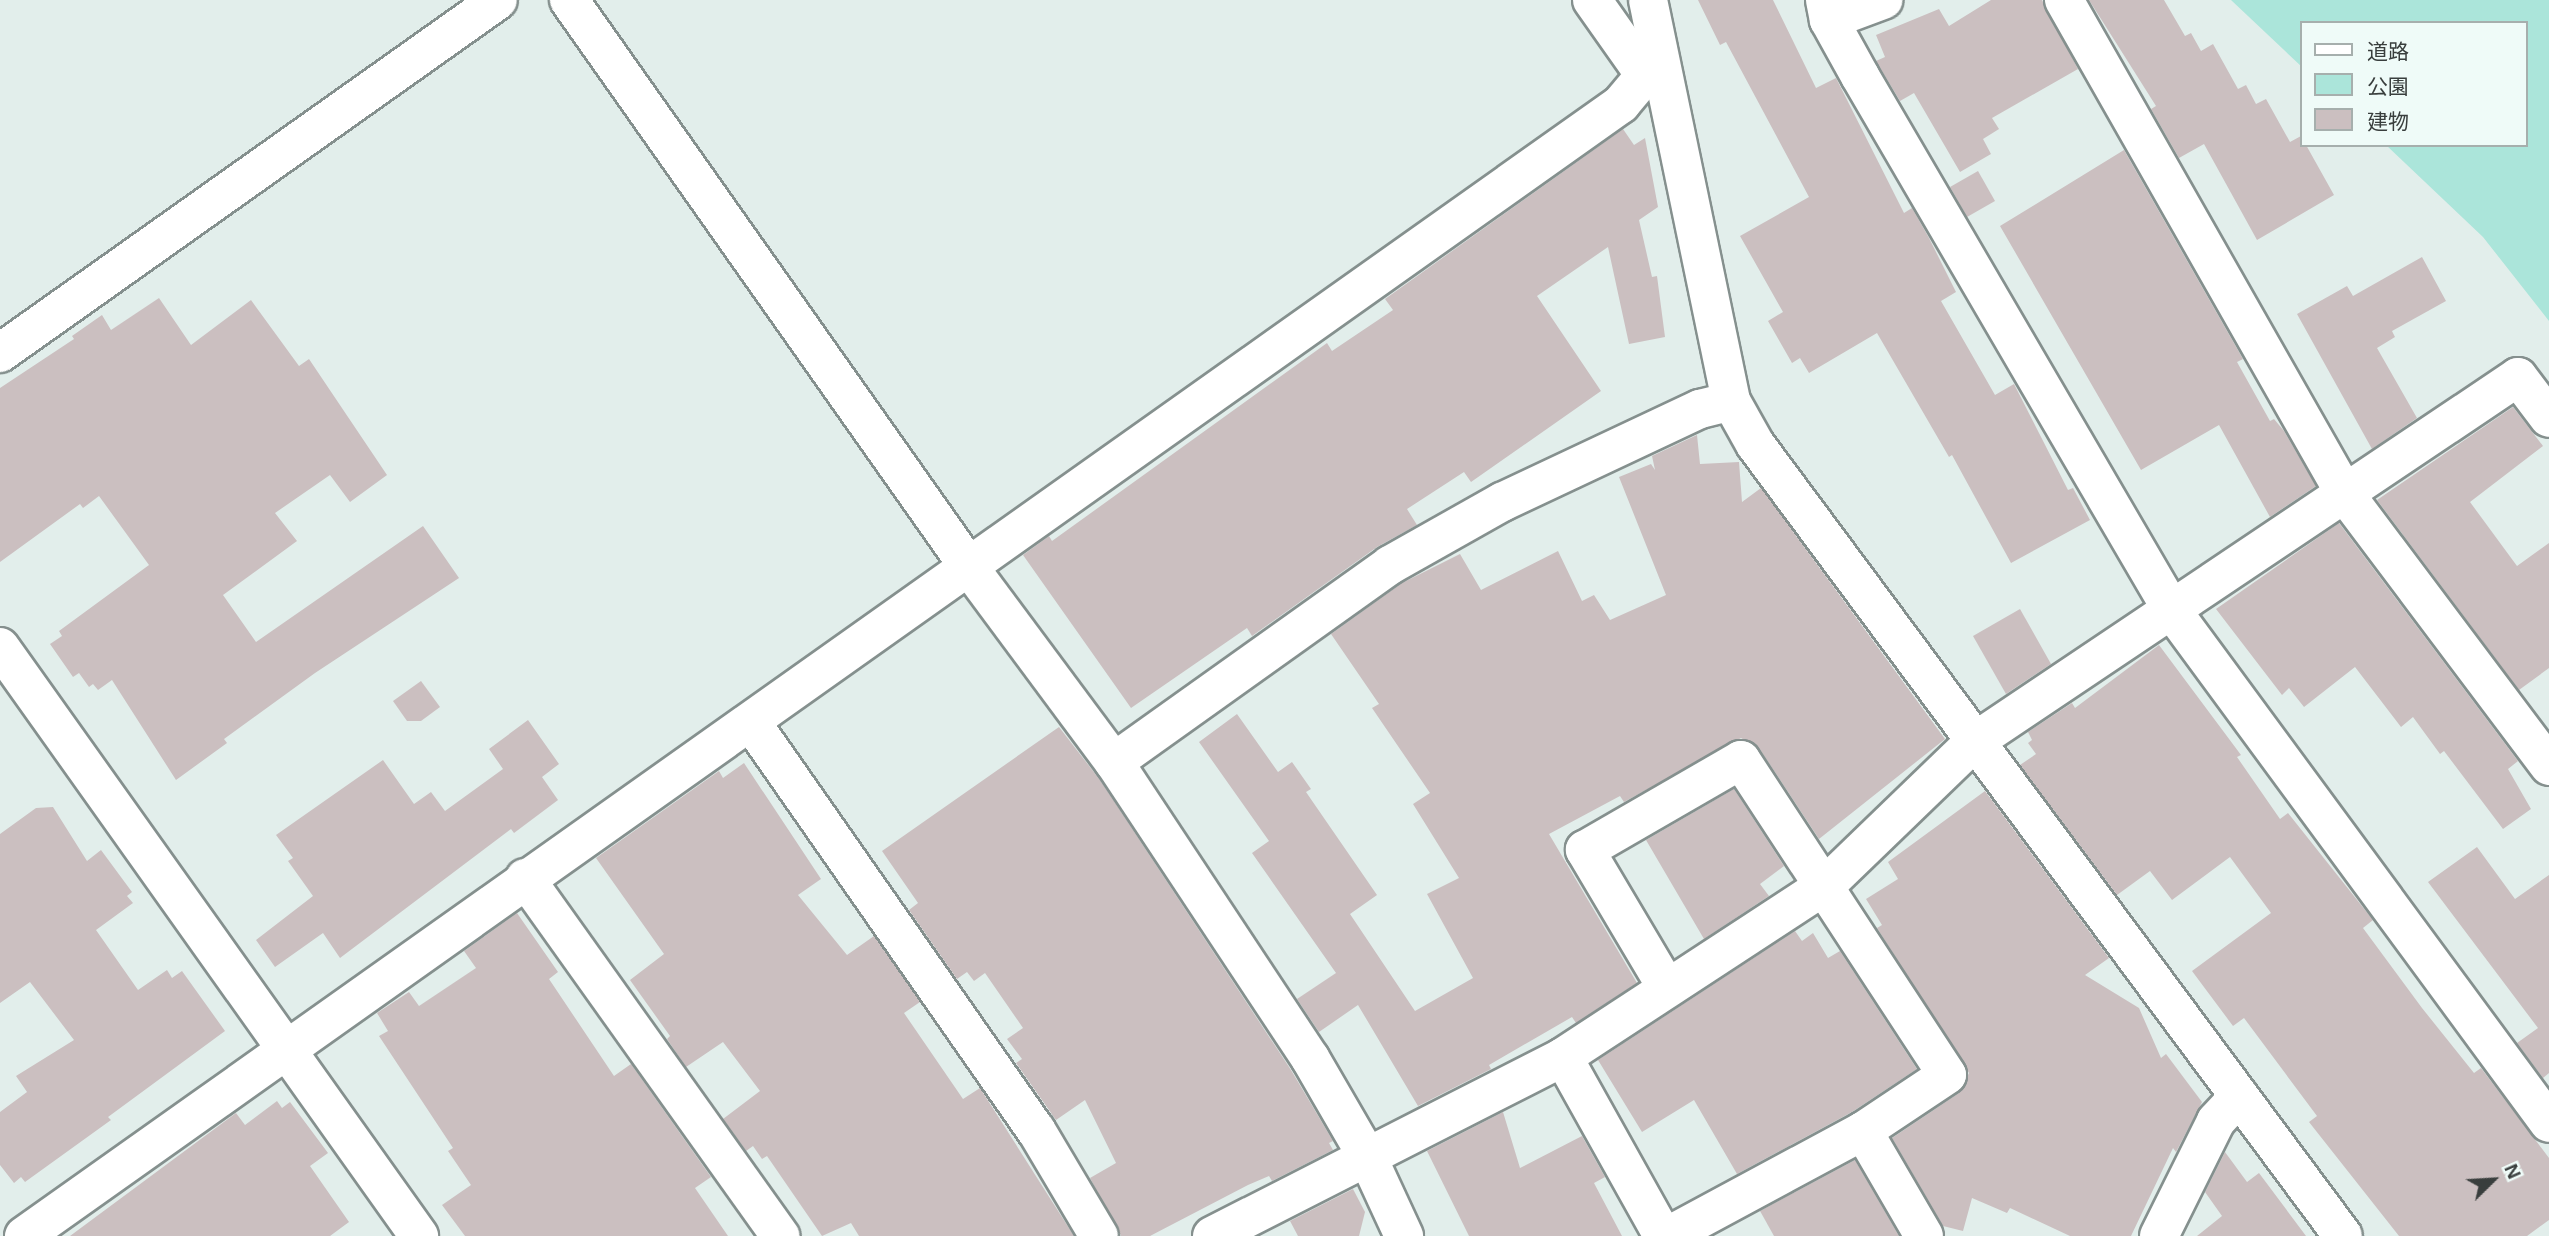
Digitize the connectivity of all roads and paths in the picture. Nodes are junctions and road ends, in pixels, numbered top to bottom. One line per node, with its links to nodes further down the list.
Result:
1 (498, 0): 9 (street)
2 (569, 0): 13 (street)
3 (1592, 0): 8 (street)
4 (1648, 0): 8 (street)
5 (1883, 0): 7 (street)
6 (2064, 0): 12 (street)
7 (1827, 10): 14 (street)
8 (1654, 76): 10 (street); 13 (street)
9 (0, 353)
10 (1731, 401): 17 (street); 18 (street)
11 (2549, 418): 12 (street)
12 (2346, 494): 14 (street); 19 (street)
13 (969, 567): 16 (street); 18 (street)
14 (2173, 612): 17 (street); 26 (street)
15 (0, 647): 23 (street)
16 (751, 722): 20 (street); 32 (street)
17 (1974, 742): 21 (street); 25 (street)
18 (1114, 762): 28 (street)
19 (2549, 766)
20 (525, 878): 23 (street); 31 (street)
21 (1826, 885): 22 (street); 22 (street); 27 (street)
22 (1667, 988): 24 (street)
23 (285, 1048): 29 (street); 30 (street)
24 (1563, 1057): 28 (street); 35 (street)
25 (2239, 1096): 37 (street); 38 (street)
26 (2549, 1123)
27 (1863, 1130): 35 (street); 36 (street)
28 (1368, 1158): 33 (street); 34 (street)
29 (24, 1236)
30 (419, 1236)
31 (780, 1236)
32 (1099, 1236)
33 (1212, 1236)
34 (1404, 1236)
35 (1665, 1236)
36 (1924, 1236)
37 (2159, 1236)
38 (2343, 1236)

